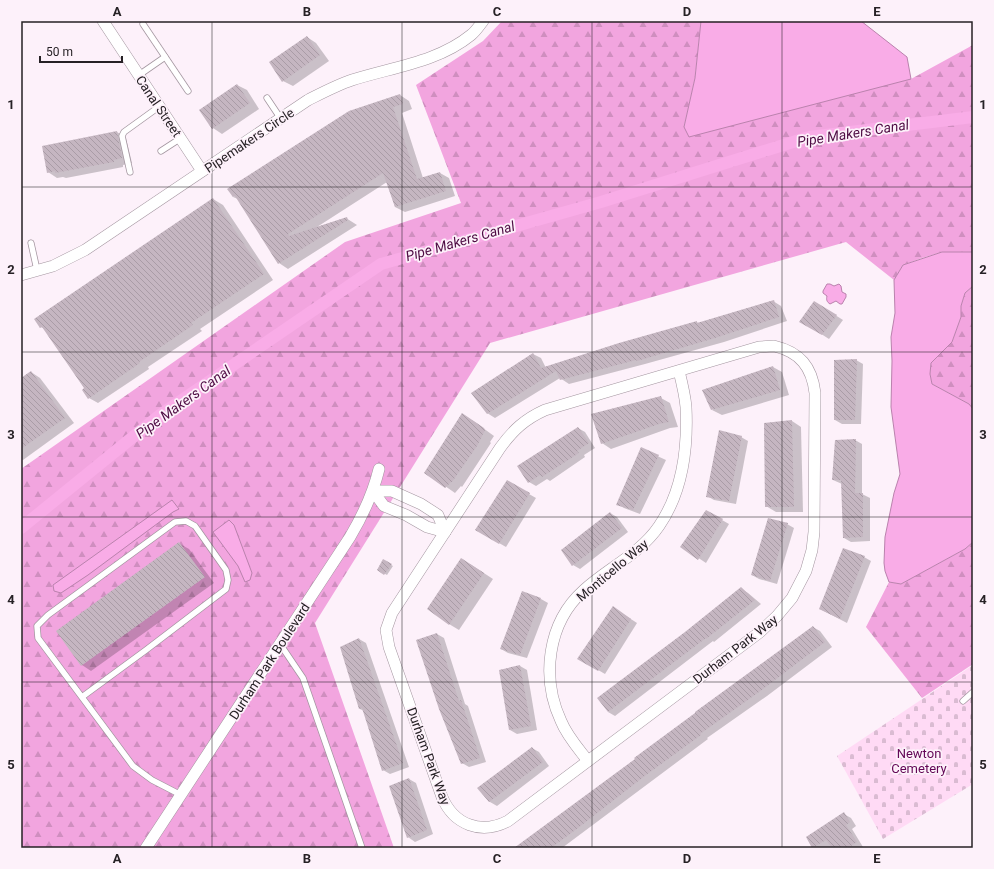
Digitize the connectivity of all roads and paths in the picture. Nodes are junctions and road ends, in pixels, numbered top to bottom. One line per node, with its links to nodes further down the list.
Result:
1 (103, 21): 5 (street, Canal Street)
2 (483, 21): 9 (street, Pipemakers Circle)
3 (143, 24): 4 (lane)
4 (165, 57): 5 (lane); 6 (lane)
5 (139, 75): 8 (street, Canal Street)
6 (188, 91)
7 (267, 98): 9 (lane)
8 (160, 106): 10 (street, Canal Street); 13 (lane)
9 (281, 119): 12 (street, Pipemakers Circle)
10 (181, 138): 11 (lane); 12 (street, Canal Street)
11 (162, 151)
12 (202, 171): 15 (street, Pipemakers Circle)
13 (130, 172)
14 (31, 243): 15 (lane)
15 (37, 270): 16 (street, Pipemakers Circle)
16 (21, 275)
17 (680, 371): 22 (street, Durham Park Way); 27 (street, Monticello Way); 27 (street, Durham Park Way)
18 (379, 469): 19 (street, Durham Park Boulevard)
19 (373, 491): 20 (street); 21 (street); 23 (street, Durham Park Boulevard)
20 (408, 498): 21 (street); 22 (street)
21 (401, 513): 22 (street)
22 (445, 532): 27 (street, Durham Park Way)
23 (280, 644): 28 (street, Durham Park Boulevard); 30 (lane)
24 (973, 692): 26 (lane)
25 (82, 697): 25 (lane); 28 (lane)
26 (963, 701)
27 (588, 761)
28 (181, 795): 29 (street, Durham Park Boulevard)
29 (146, 848)
30 (362, 848)

